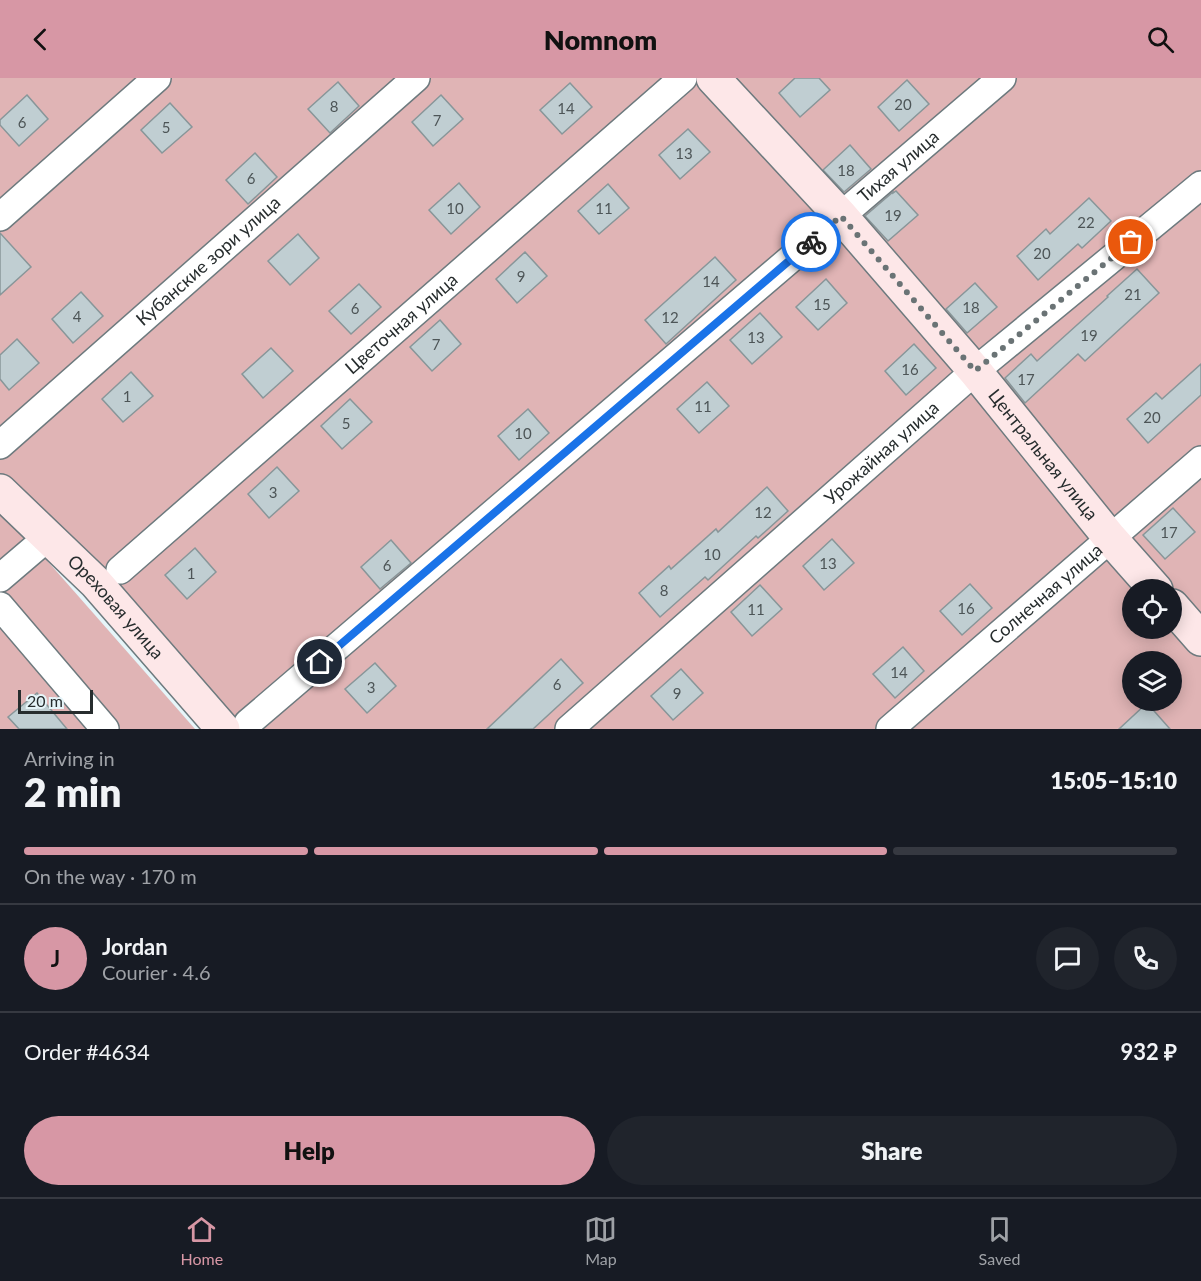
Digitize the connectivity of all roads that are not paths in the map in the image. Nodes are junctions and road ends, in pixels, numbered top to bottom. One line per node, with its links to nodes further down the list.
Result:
1 (157, 78): 8 (street)
2 (416, 78): 10 (street, Кубанские зори улица)
3 (683, 78): 15 (street, Цветочная улица)
4 (713, 78): 7 (street, Центральная улица)
5 (1002, 78): 7 (street, Тихая улица)
6 (1201, 184): 9 (street, Урожайная улица)
7 (841, 216): 9 (street, Центральная улица); 21 (street, Тихая улица)
8 (0, 218)
9 (975, 371): 14 (street, Центральная улица); 23 (street, Урожайная улица)
10 (0, 445)
11 (1201, 460): 14 (street, Солнечная улица)
12 (0, 491): 13 (street, Ореховая улица)
13 (48, 537): 16 (street); 21 (street, Ореховая улица)
14 (1110, 538): 17 (street, Центральная улица); 24 (street, Солнечная улица)
15 (120, 570)
16 (0, 578)
17 (1146, 579)
18 (0, 606): 22 (street)
19 (1182, 617): 20 (street)
20 (1201, 639)
21 (236, 726)
22 (105, 729)
23 (569, 729)
24 (890, 729)

